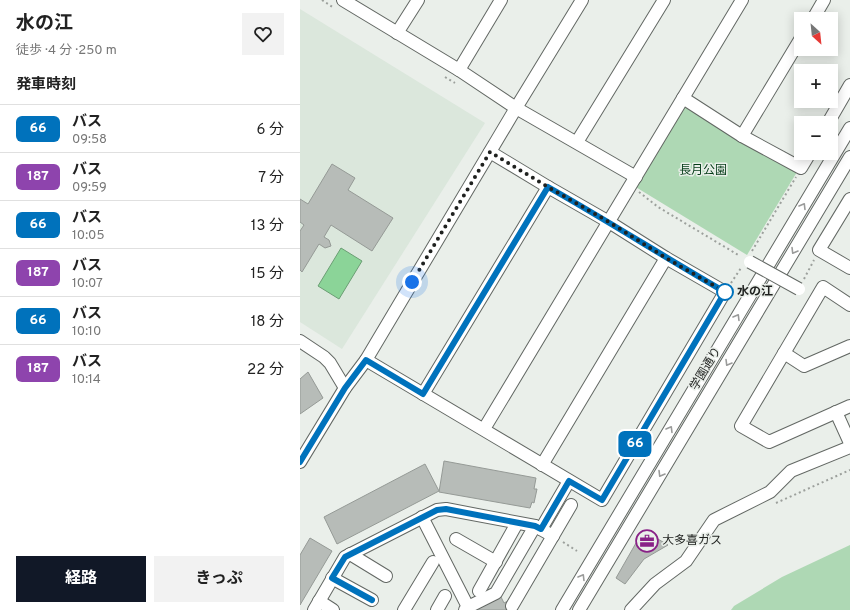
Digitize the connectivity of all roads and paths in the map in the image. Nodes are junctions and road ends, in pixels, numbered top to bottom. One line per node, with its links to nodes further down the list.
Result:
1 (343, 0): 9 (street)
2 (418, 0): 9 (street)
3 (501, 0): 11 (street)
4 (582, 0): 14 (street)
5 (664, 0): 18 (street)
6 (742, 0): 13 (street)
7 (824, 0): 8 (street)
8 (817, 12)
9 (397, 33): 11 (street)
10 (794, 50): 17 (street)
11 (459, 70): 14 (street)
12 (850, 85): 15 (street)
13 (683, 98): 17 (street); 23 (street)
14 (516, 108): 18 (street); 19 (street)
15 (832, 116)
16 (850, 128): 71 (street, 学園通り, one-way to 16)
17 (742, 136): 22 (street)
18 (577, 142): 23 (street)
19 (490, 152): 24 (street); 37 (street)
20 (850, 157): 72 (street, 学園通り, one-way to 72)
21 (806, 160): 22 (street)
22 (801, 168): 29 (path)
23 (636, 177): 26 (street)
24 (548, 187): 26 (street); 39 (street)
25 (850, 199): 27 (street)
26 (609, 222): 28 (street); 42 (street)
27 (819, 250): 30 (street); 31 (path)
28 (666, 258): 32 (street); 46 (street)
29 (747, 260): 31 (street, bridge); 32 (path)
30 (850, 268)
31 (799, 289)
32 (725, 292): 48 (street)
33 (850, 305): 36 (street)
34 (303, 346): 38 (street)
35 (850, 346): 36 (street)
36 (784, 353): 41 (street)
37 (366, 360): 38 (street); 39 (street)
38 (345, 388): 45 (street)
39 (423, 394): 42 (street)
40 (850, 406): 41 (street)
41 (836, 412): 43 (street)
42 (484, 429): 46 (street)
43 (850, 443)
44 (850, 447): 73 (street)
45 (300, 462)
46 (542, 466): 48 (street)
47 (850, 470): 49 (path)
48 (569, 481): 53 (street)
49 (773, 504)
50 (571, 505): 54 (street)
51 (422, 517): 52 (street); 57 (street); 67 (street)
52 (517, 523): 53 (street); 59 (street)
53 (538, 528): 54 (street); 67 (street)
54 (553, 536): 56 (path); 66 (street)
55 (456, 539): 59 (street)
56 (577, 551)
57 (350, 554): 60 (street); 61 (street)
58 (433, 562): 69 (street)
59 (496, 562): 62 (street)
60 (386, 576)
61 (332, 578): 64 (street); 65 (street)
62 (479, 590)
63 (446, 596): 70 (street)
64 (372, 600)
65 (316, 606): 68 (street)
66 (512, 606)
67 (466, 608)
68 (333, 610)
69 (404, 610)
70 (436, 610)
71 (562, 610)
72 (579, 610)
73 (631, 610)

